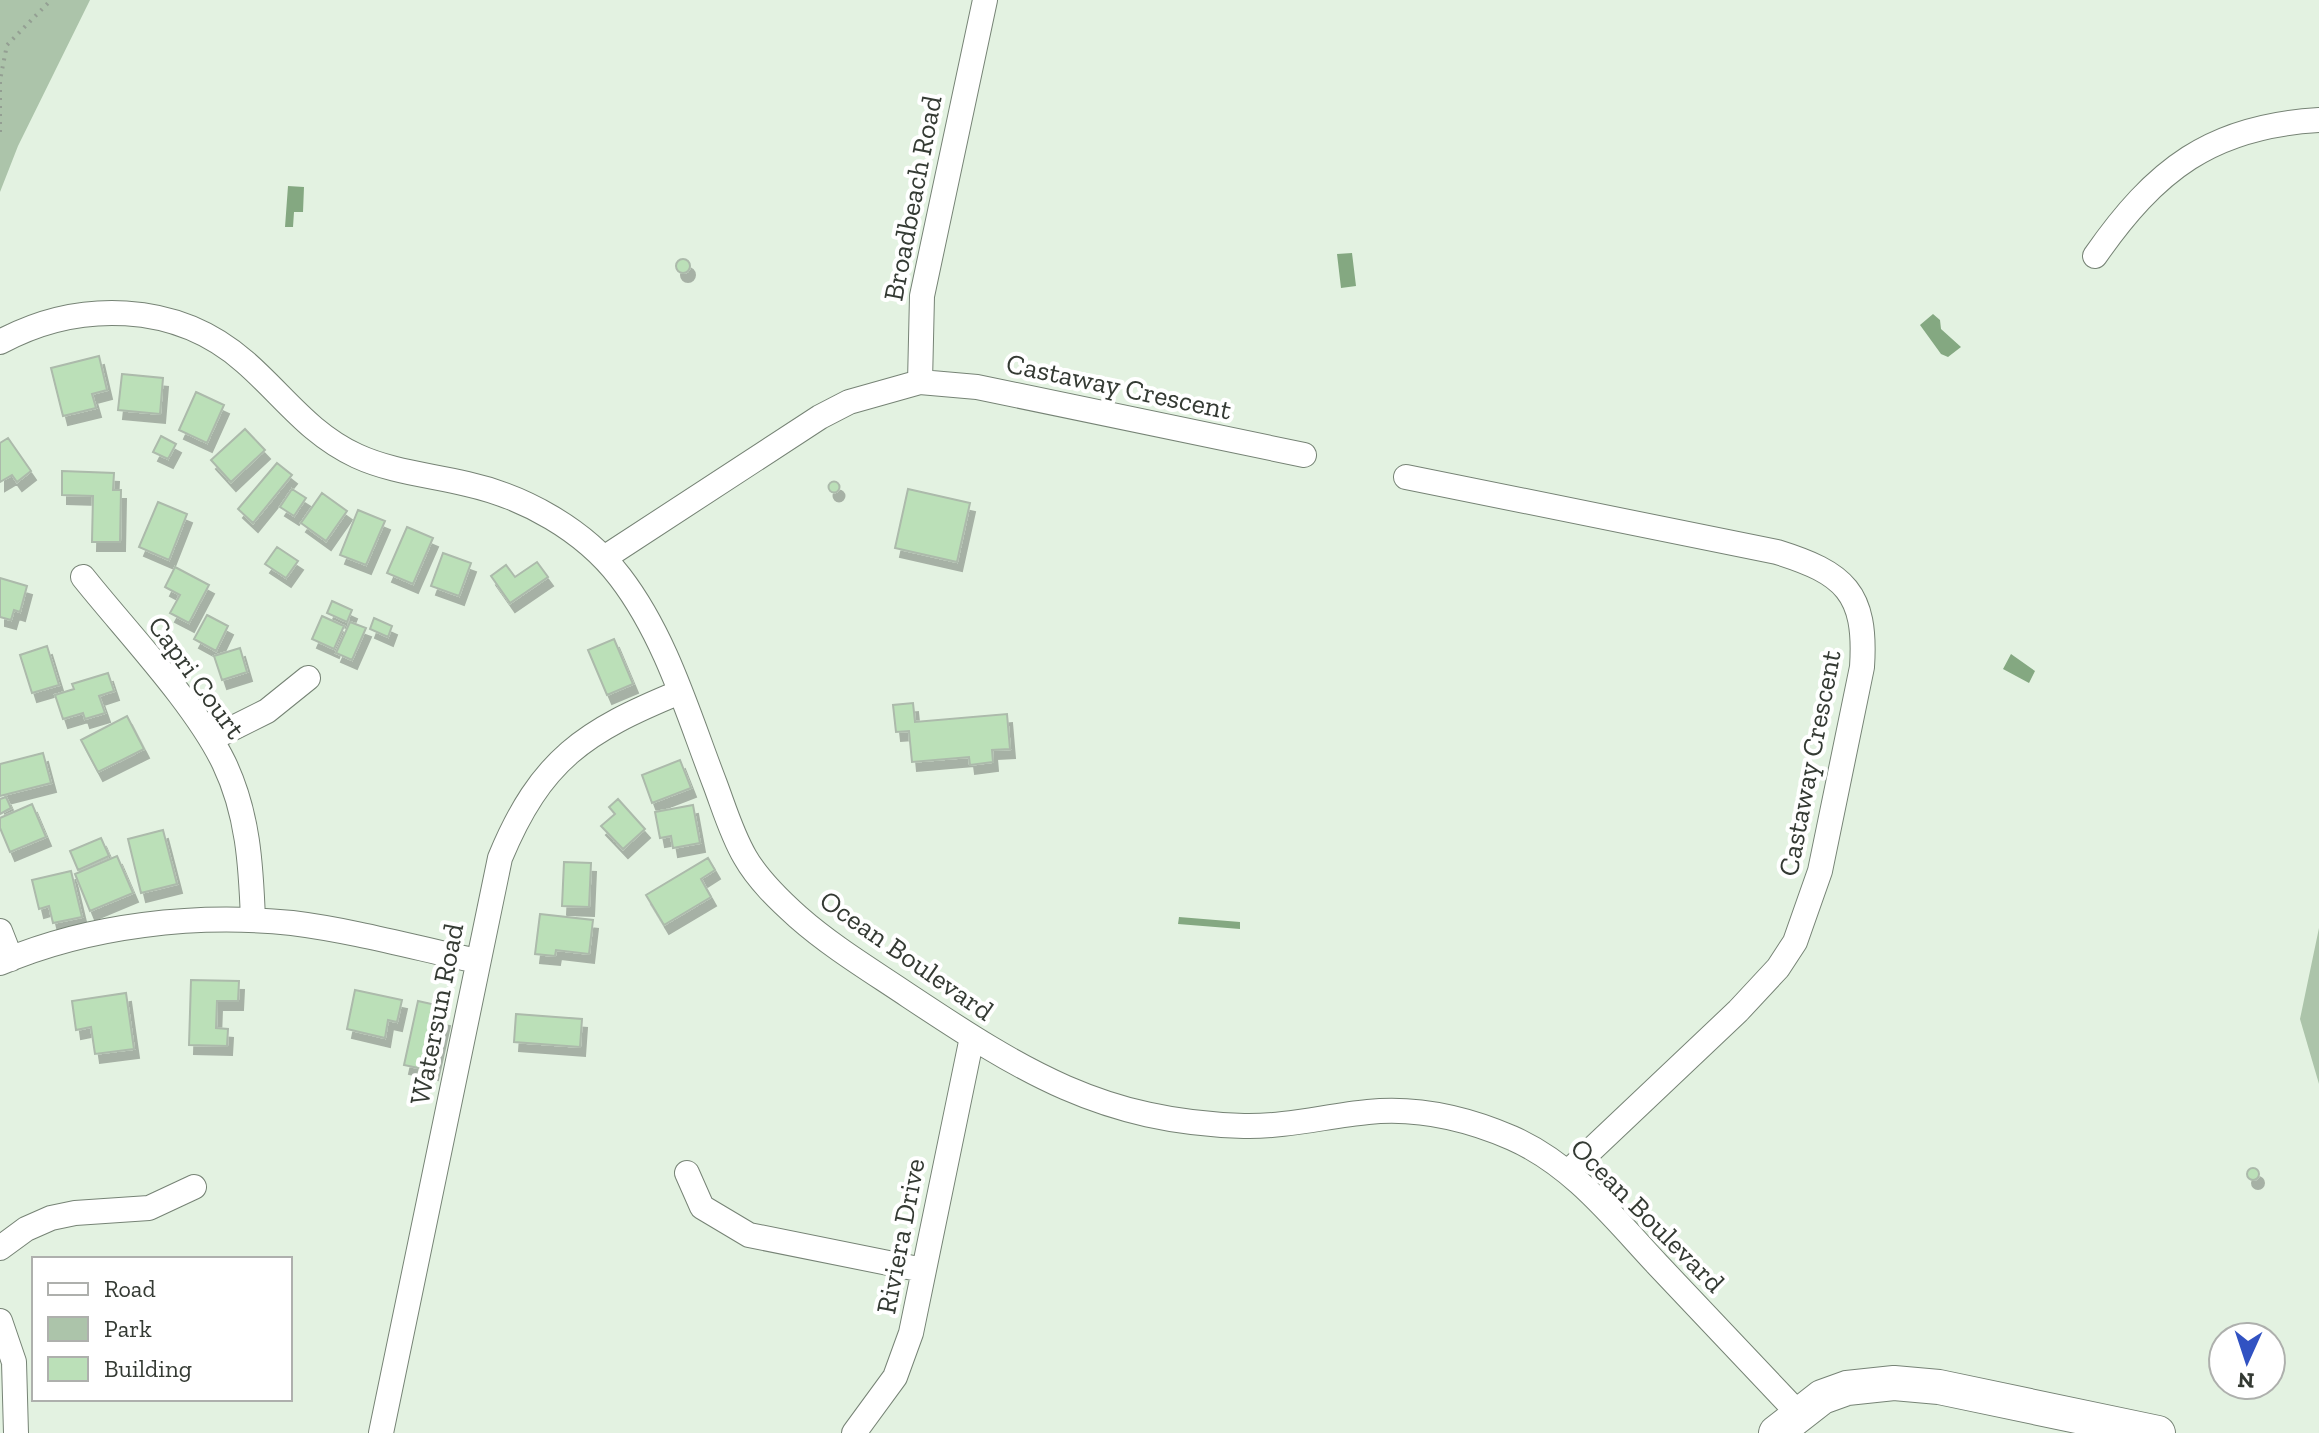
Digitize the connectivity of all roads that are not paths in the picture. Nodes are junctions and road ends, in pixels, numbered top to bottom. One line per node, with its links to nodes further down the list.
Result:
1 (985, 0): 5 (street, Broadbeach Road)
2 (2319, 120): 3 (street)
3 (2095, 256)
4 (0, 342): 8 (street, Ocean Boulevard)
5 (920, 382): 6 (street, Castaway Crescent); 8 (street)
6 (1304, 455)
7 (1406, 477): 18 (street, Castaway Crescent)
8 (604, 558): 11 (street, Ocean Boulevard)
9 (83, 577): 12 (street, Capri Court)
10 (308, 678): 12 (street)
11 (680, 692): 16 (street, Watersun Road); 17 (street, Ocean Boulevard)
12 (211, 739): 13 (street, Capri Court)
13 (253, 920): 15 (street); 16 (street)
14 (0, 931): 15 (street)
15 (6, 961)
16 (477, 961): 26 (street, Watersun Road)
17 (972, 1037): 18 (street, Ocean Boulevard); 22 (street, Riviera Drive)
18 (1569, 1171): 24 (street, Ocean Boulevard)
19 (687, 1173): 22 (street)
20 (194, 1187): 21 (street)
21 (0, 1248)
22 (923, 1270): 27 (street, Riviera Drive)
23 (0, 1321): 25 (street)
24 (1787, 1423): 28 (street)
25 (16, 1433)
26 (381, 1433)
27 (854, 1433)
28 (2158, 1433)

